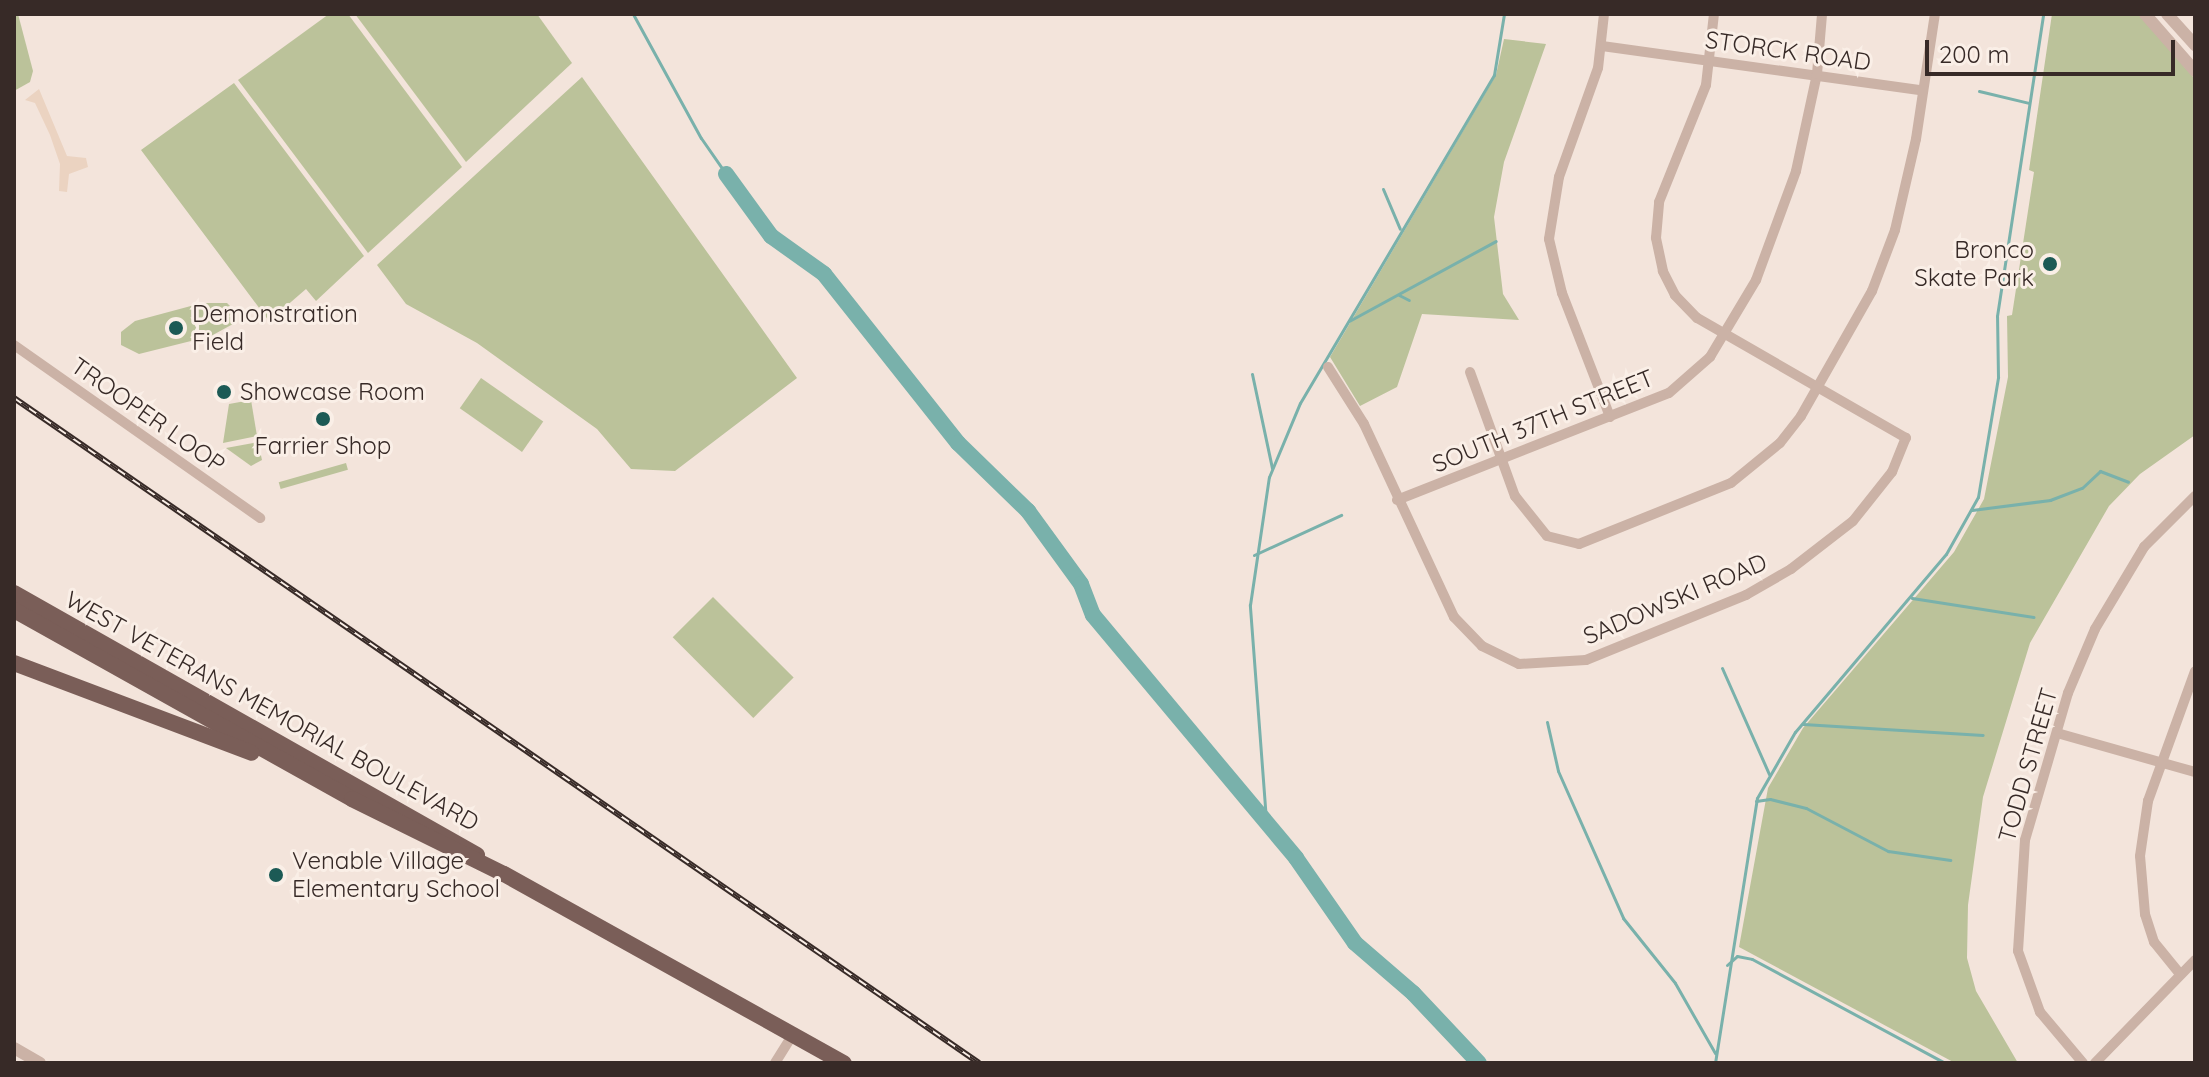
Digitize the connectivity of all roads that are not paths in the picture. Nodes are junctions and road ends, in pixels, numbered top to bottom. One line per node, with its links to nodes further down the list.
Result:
1 (1604, 14): 8 (street)
2 (1714, 14): 9 (street)
3 (1822, 14): 11 (street, SOUTH 37TH STREET)
4 (1935, 14): 12 (street)
5 (2145, 14): 10 (street)
6 (2167, 14): 7 (street)
7 (2195, 45)
8 (1602, 46): 9 (street, STORCK ROAD); 18 (street)
9 (1711, 60): 11 (street, STORCK ROAD); 13 (street)
10 (2195, 71)
11 (1817, 74): 12 (street, STORCK ROAD); 13 (street, SOUTH 37TH STREET)
12 (1921, 90): 17 (street)
13 (1725, 337): 17 (street); 18 (street, SOUTH 37TH STREET)
14 (14, 345): 22 (street, TROOPER LOOP)
15 (1328, 367): 21 (street, SADOWSKI ROAD)
16 (1470, 372): 19 (street)
17 (1819, 390): 19 (street); 21 (street, SADOWSKI ROAD)
18 (1610, 417): 19 (street, SOUTH 37TH STREET)
19 (1501, 461): 21 (street, SOUTH 37TH STREET)
20 (2195, 496): 27 (street, TODD STREET)
21 (1397, 500)
22 (260, 518)
23 (14, 593): 31 (main road, WEST VETERANS MEMORIAL BOULEVARD)
24 (14, 610): 30 (main road, WEST VETERANS MEMORIAL BOULEVARD)
25 (14, 663): 30 (main road)
26 (2195, 671): 28 (street)
27 (2057, 733): 28 (street); 41 (street, TODD STREET)
28 (2161, 764): 29 (street); 33 (street)
29 (2195, 772)
30 (352, 799): 31 (main road, WEST VETERANS MEMORIAL BOULEVARD)
31 (504, 874): 34 (main road, WEST VETERANS MEMORIAL BOULEVARD)
32 (2195, 960): 33 (street)
33 (2180, 974): 42 (street)
34 (793, 1034): 39 (street); 40 (main road, WEST VETERANS MEMORIAL BOULEVARD)
35 (14, 1048): 38 (street)
36 (14, 1059): 37 (street)
37 (25, 1063)
38 (40, 1063)
39 (775, 1063)
40 (844, 1063)
41 (2083, 1063)
42 (2095, 1063)

